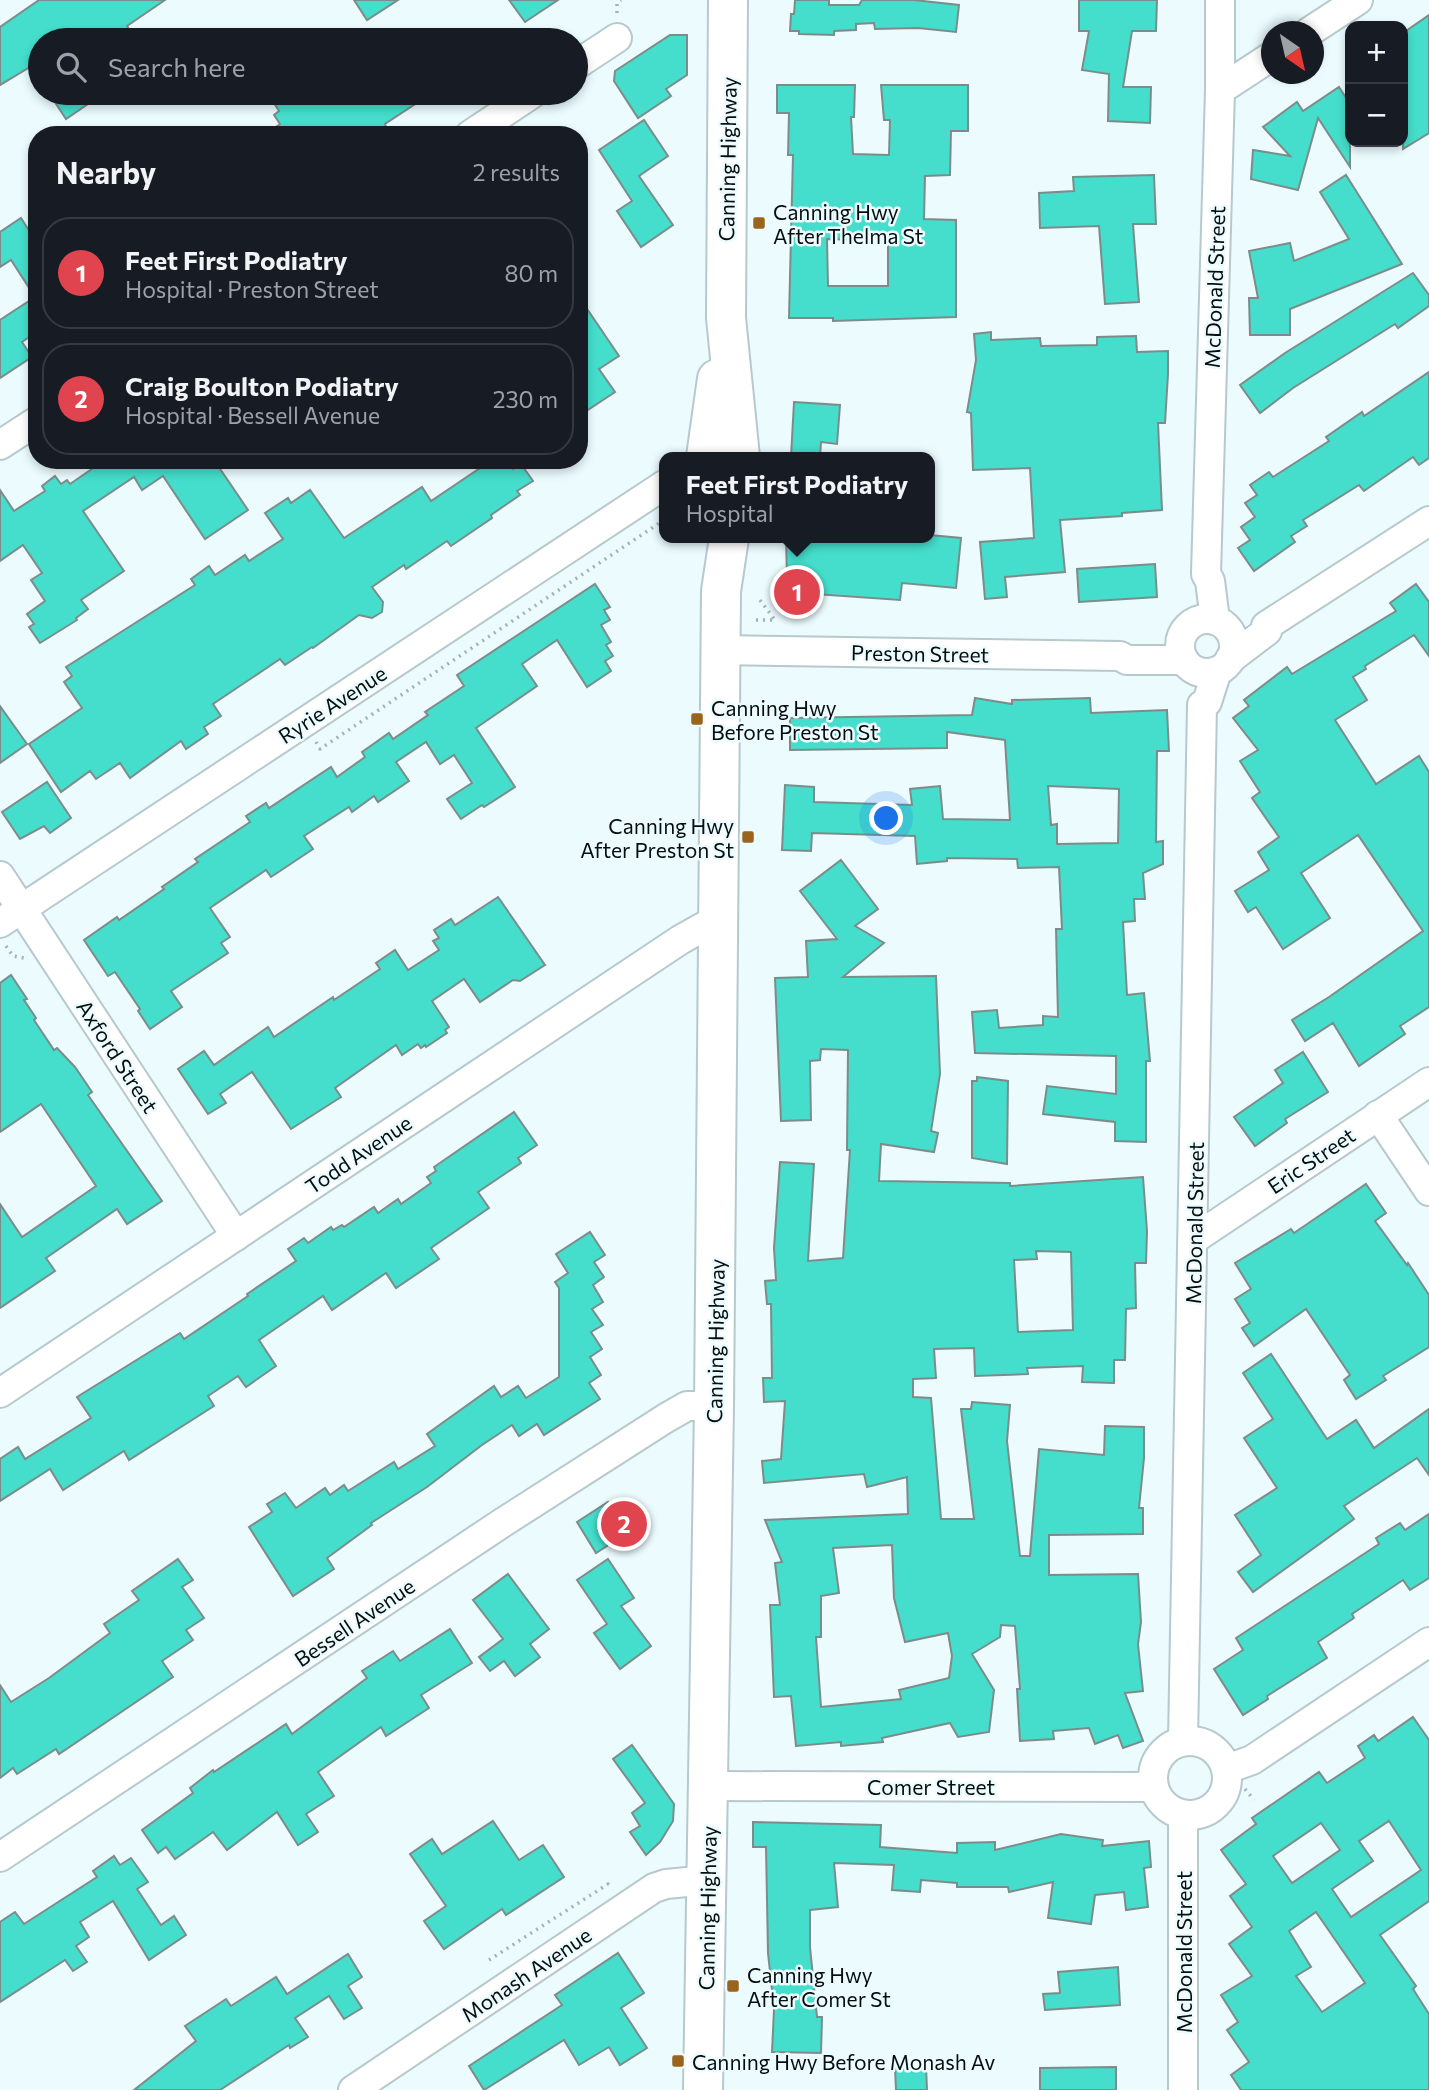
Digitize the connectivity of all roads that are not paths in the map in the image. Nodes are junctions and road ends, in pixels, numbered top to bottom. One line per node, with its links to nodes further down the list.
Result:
1 (729, 0): 11 (highway, Canning Highway)
2 (1220, 0): 8 (street, McDonald Street)
3 (1358, 0): 4 (street)
4 (1324, 22)
5 (617, 38): 6 (street)
6 (588, 57)
7 (1261, 63): 8 (street)
8 (1220, 90): 21 (street, McDonald Street)
9 (515, 105): 10 (street)
10 (484, 126)
11 (726, 318): 14 (highway, Canning Highway); 15 (highway, Canning Highway)
12 (28, 427): 13 (street)
13 (0, 445)
14 (707, 452)
15 (739, 452)
16 (659, 488): 24 (street, Ryrie Avenue)
17 (1429, 521): 21 (street, Preston Street)
18 (715, 543): 20 (highway, Canning Highway)
19 (730, 543): 20 (highway, Canning Highway)
20 (739, 594): 22 (highway, Canning Highway)
21 (1205, 647): 22 (street, Preston Street); 30 (street, McDonald Street)
22 (720, 650): 25 (highway, Canning Highway)
23 (0, 876): 24 (street, Axford Street)
24 (11, 916): 29 (street, Axford Street)
25 (719, 918): 29 (street, Todd Avenue); 32 (highway, Canning Highway)
26 (1429, 1082): 27 (street, Eric Street)
27 (1378, 1115): 28 (street); 30 (street, Eric Street)
28 (1429, 1191)
29 (236, 1236): 31 (street, Todd Avenue)
30 (1194, 1239): 34 (street, McDonald Street)
31 (0, 1394)
32 (714, 1406): 36 (highway, Canning Highway); 39 (street, Bessell Avenue)
33 (1429, 1642): 35 (street)
34 (1183, 1741): 35 (street); 37 (street)
35 (1227, 1769): 38 (street)
36 (708, 1786): 37 (street, Comer Street); 40 (highway, Canning Highway)
37 (1154, 1787): 38 (street)
38 (1183, 1815): 43 (street, McDonald Street)
39 (0, 1857)
40 (708, 1880): 41 (street, Monash Avenue); 42 (highway, Canning Highway)
41 (353, 2090)
42 (704, 2090)
43 (1183, 2090)

